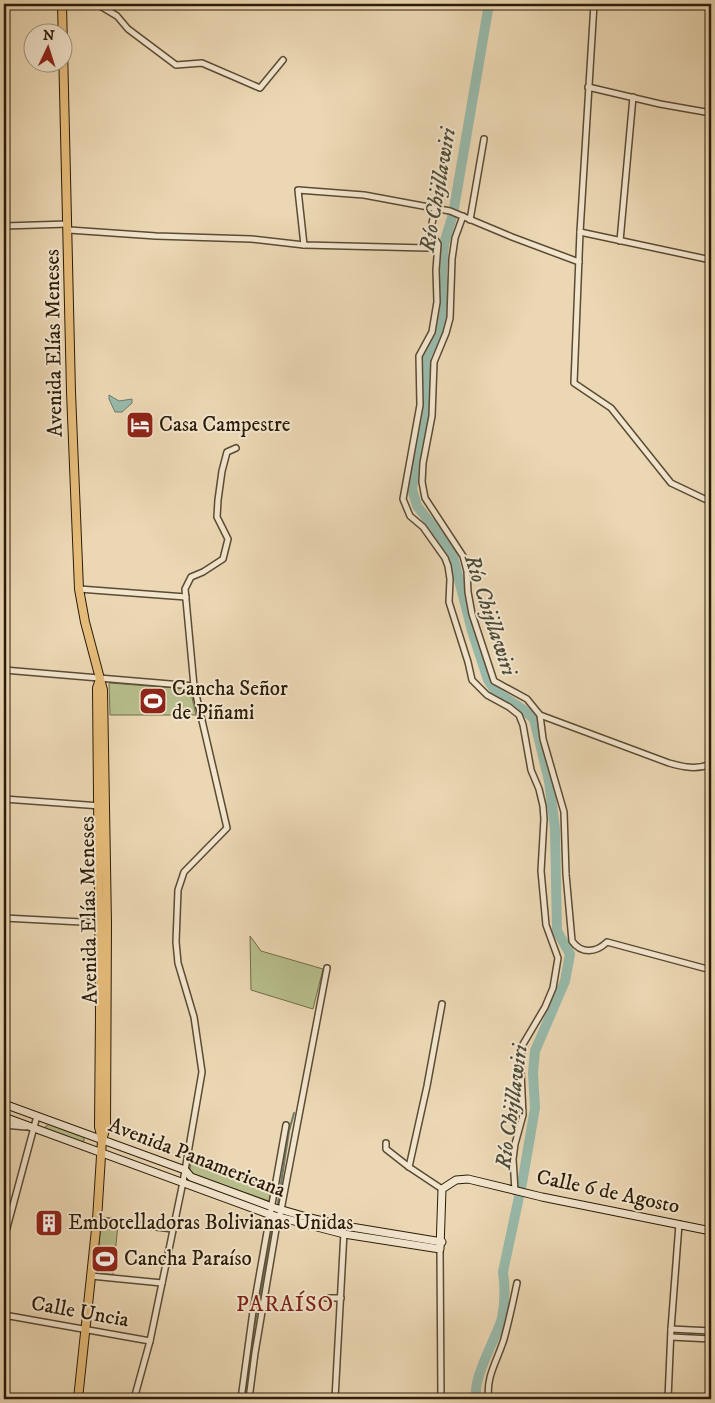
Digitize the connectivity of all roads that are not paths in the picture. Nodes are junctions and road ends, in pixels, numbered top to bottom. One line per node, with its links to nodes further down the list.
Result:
1 (62, 4): 13 (main road, Avenida Elías Meneses)
2 (97, 4): 4 (street)
3 (594, 4): 5 (street)
4 (283, 60)
5 (588, 88): 6 (street); 14 (street)
6 (633, 97): 7 (street); 16 (street)
7 (711, 113)
8 (484, 139): 11 (street)
9 (435, 209): 10 (street); 15 (street); 17 (street)
10 (461, 215): 11 (street); 27 (street)
11 (470, 220): 19 (street)
12 (4, 226): 13 (street)
13 (69, 227): 17 (street); 22 (main road, Avenida Elías Meneses)
14 (580, 232): 16 (street); 19 (street)
15 (431, 233): 17 (street); 49 (street)
16 (620, 241): 18 (street)
17 (304, 245)
18 (711, 260)
19 (579, 262): 21 (street)
20 (236, 448): 23 (street)
21 (711, 502)
22 (79, 589): 23 (street); 25 (main road, Avenida Elías Meneses)
23 (186, 598): 26 (street)
24 (4, 670): 25 (street)
25 (100, 679): 26 (street); 30 (main road, Avenida Elías Meneses)
26 (194, 686): 46 (street)
27 (540, 715): 28 (street); 34 (street)
28 (711, 764)
29 (4, 799): 30 (street)
30 (102, 806): 32 (main road, Avenida Elías Meneses)
31 (4, 918): 32 (street)
32 (103, 923): 42 (main road, Avenida Elías Meneses)
33 (326, 968): 50 (street)
34 (711, 970)
35 (442, 1004): 45 (street)
36 (4, 1104): 37 (main road, Avenida Panamericana)
37 (37, 1116): 41 (street); 42 (main road, Avenida Panamericana)
38 (4, 1117): 41 (main road, Avenida Panamericana)
39 (4, 1125): 41 (street)
40 (286, 1125): 50 (street)
41 (33, 1128): 44 (main road, Avenida Panamericana); 56 (street)
42 (102, 1140): 44 (main road, Avenida Elías Meneses); 46 (main road, Avenida Panamericana)
43 (386, 1143): 45 (street)
44 (101, 1153): 47 (main road, Avenida Panamericana); 51 (main road, Avenida Elías Meneses)
45 (410, 1167): 48 (street)
46 (185, 1170): 47 (street); 50 (main road, Avenida Panamericana)
47 (183, 1182): 50 (main road, Avenida Panamericana); 53 (street)
48 (442, 1189): 49 (main road, Calle 6 de Agosto); 57 (main road)
49 (519, 1192): 52 (main road, Calle 6 de Agosto)
50 (276, 1212): 54 (main road, Avenida Panamericana); 72 (street); 73 (street)
51 (97, 1220): 53 (street); 58 (main road, Avenida Elías Meneses)
52 (679, 1224): 55 (main road, Calle 6 de Agosto); 65 (street)
53 (173, 1229): 59 (street)
54 (344, 1230): 57 (main road, Avenida Panamericana); 62 (street)
55 (711, 1231)
56 (4, 1239)
57 (441, 1245): 75 (street)
58 (91, 1276): 59 (street); 64 (main road, Avenida Elías Meneses)
59 (162, 1283): 69 (street)
60 (517, 1283): 76 (street)
61 (326, 1298): 62 (street)
62 (341, 1298): 74 (street)
63 (4, 1315): 64 (street, Calle Uncia)
64 (84, 1329): 69 (street, Calle Uncia); 70 (main road, Avenida Elías Meneses)
65 (671, 1329): 66 (street); 67 (street)
66 (711, 1330)
67 (671, 1337): 68 (street); 77 (street)
68 (711, 1339)
69 (150, 1340): 71 (street)
70 (78, 1399)
71 (134, 1399)
72 (241, 1399)
73 (249, 1399)
74 (335, 1399)
75 (442, 1399)
76 (489, 1399)
77 (668, 1399)

